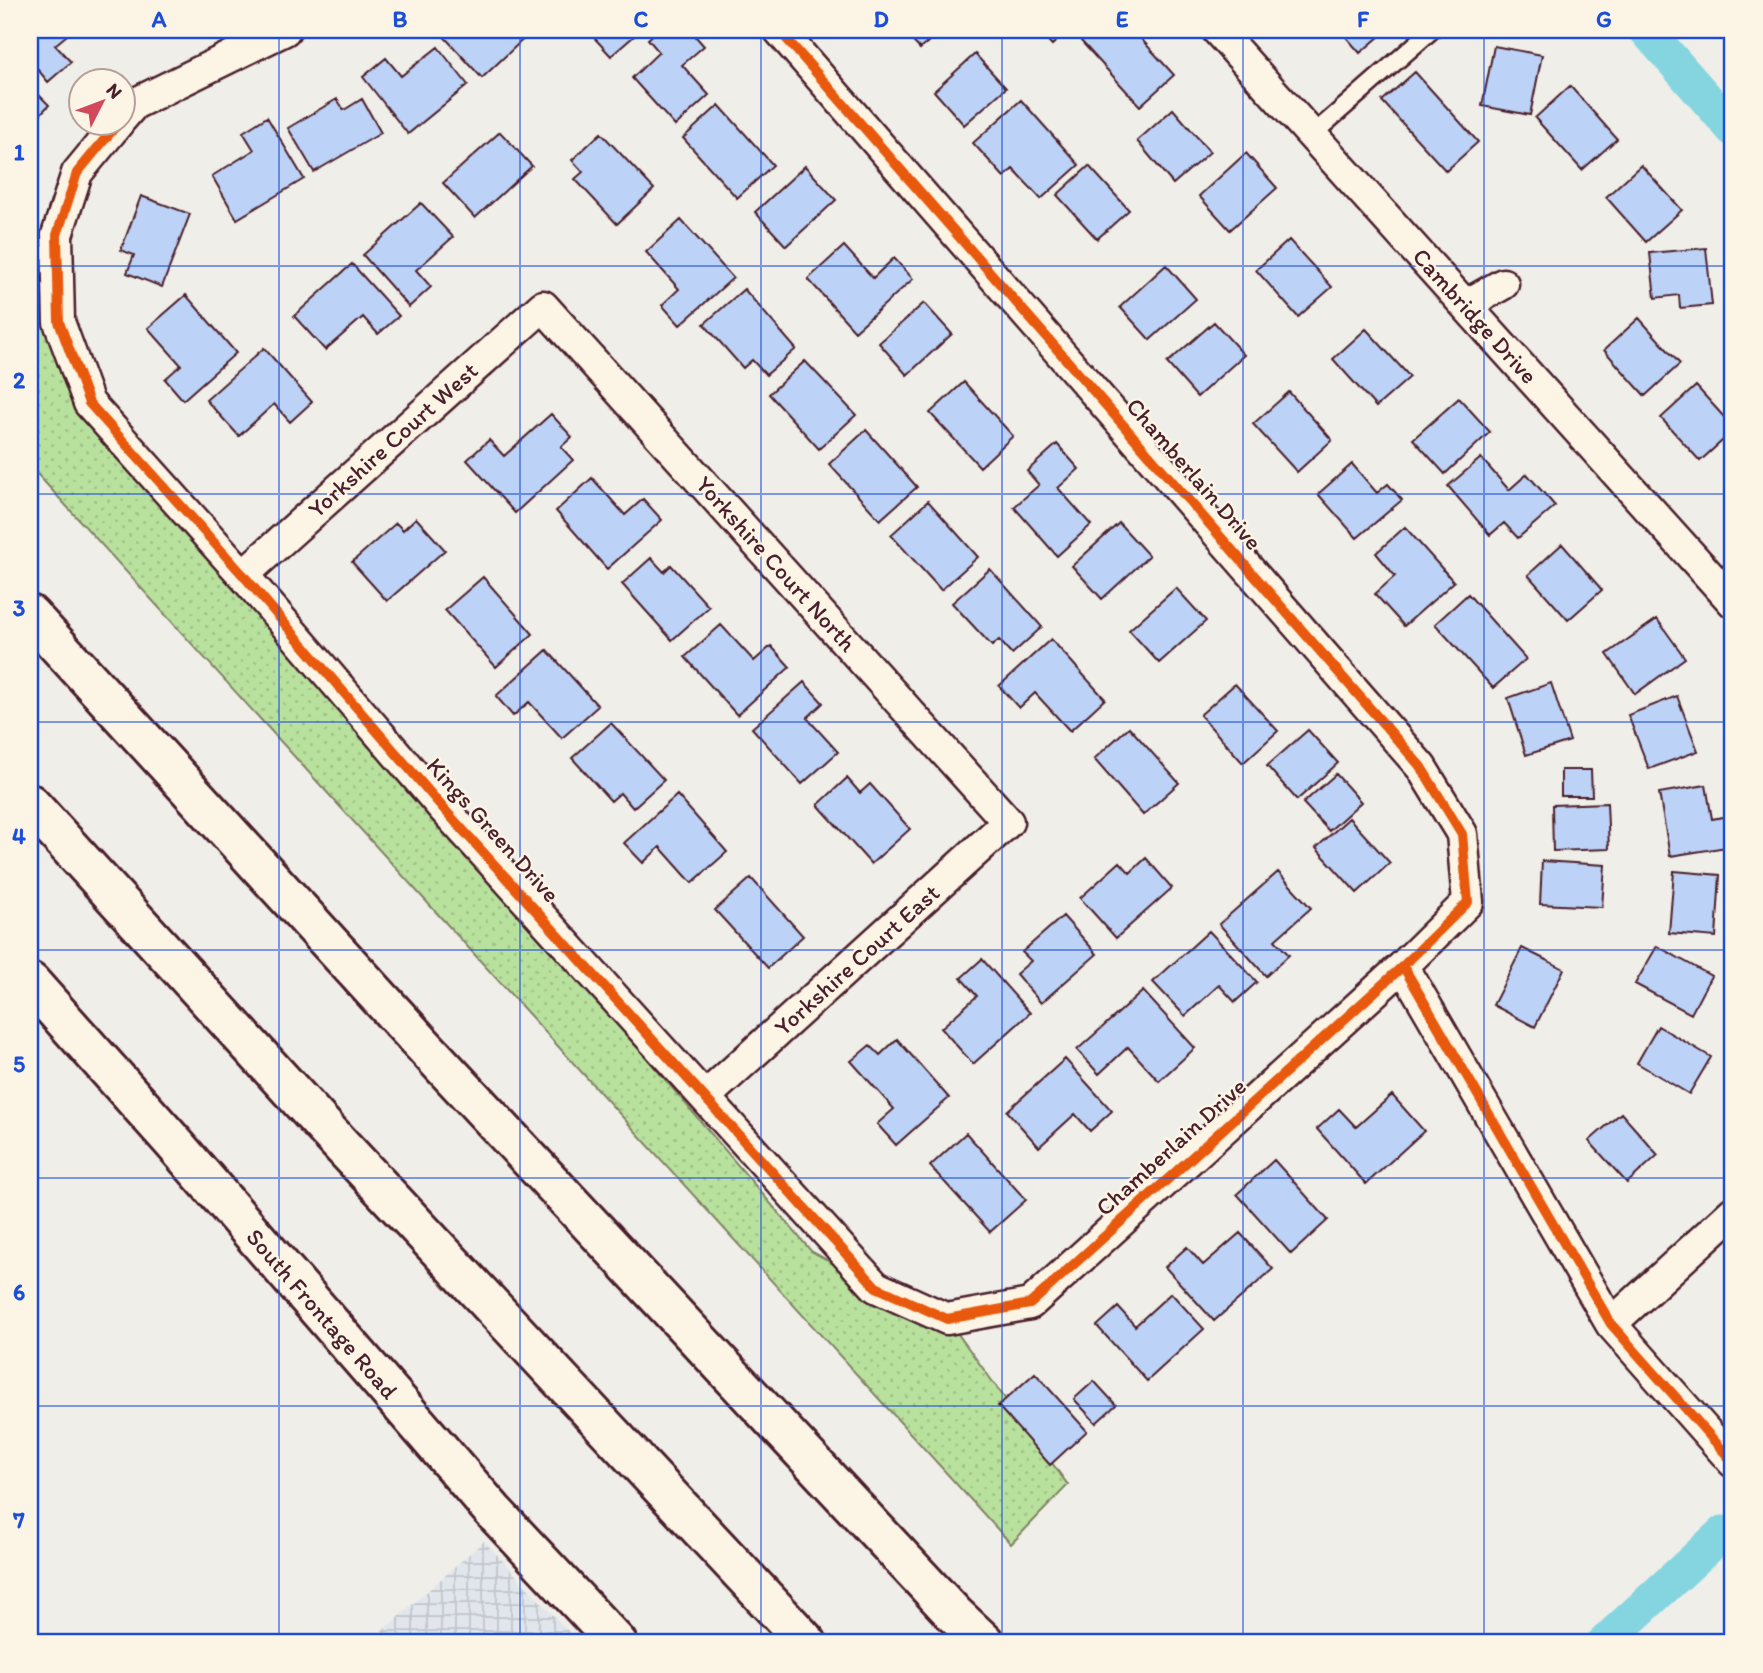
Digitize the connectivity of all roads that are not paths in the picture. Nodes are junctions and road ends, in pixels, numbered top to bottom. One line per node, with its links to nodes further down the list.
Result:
1 (285, 30): 5 (street)
2 (779, 30): 16 (street, Chamberlain Drive)
3 (1217, 30): 6 (street, Cambridge Drive)
4 (1432, 30): 6 (lane)
5 (136, 103)
6 (1312, 135): 9 (street, Cambridge Drive)
7 (107, 136): 11 (street, Kings Green Drive)
8 (1503, 284): 9 (street)
9 (1466, 305): 12 (street, Cambridge Drive)
10 (543, 306): 11 (street, Yorkshire Court West); 15 (street, Yorkshire Court North)
11 (243, 575): 18 (street, Kings Green Drive)
12 (1733, 602)
13 (30, 615): 25 (main road)
14 (30, 804): 24 (main road)
15 (1008, 822): 18 (street, Yorkshire Court East)
16 (1403, 966): 20 (street, Chamberlain Drive); 21 (street)
17 (30, 982): 23 (main road, South Frontage Road)
18 (705, 1097): 20 (street, Kings Green Drive)
19 (1733, 1212): 21 (street)
20 (947, 1319)
21 (1611, 1324): 22 (street)
22 (1733, 1462)
23 (617, 1643)
24 (807, 1643)
25 (985, 1643)

